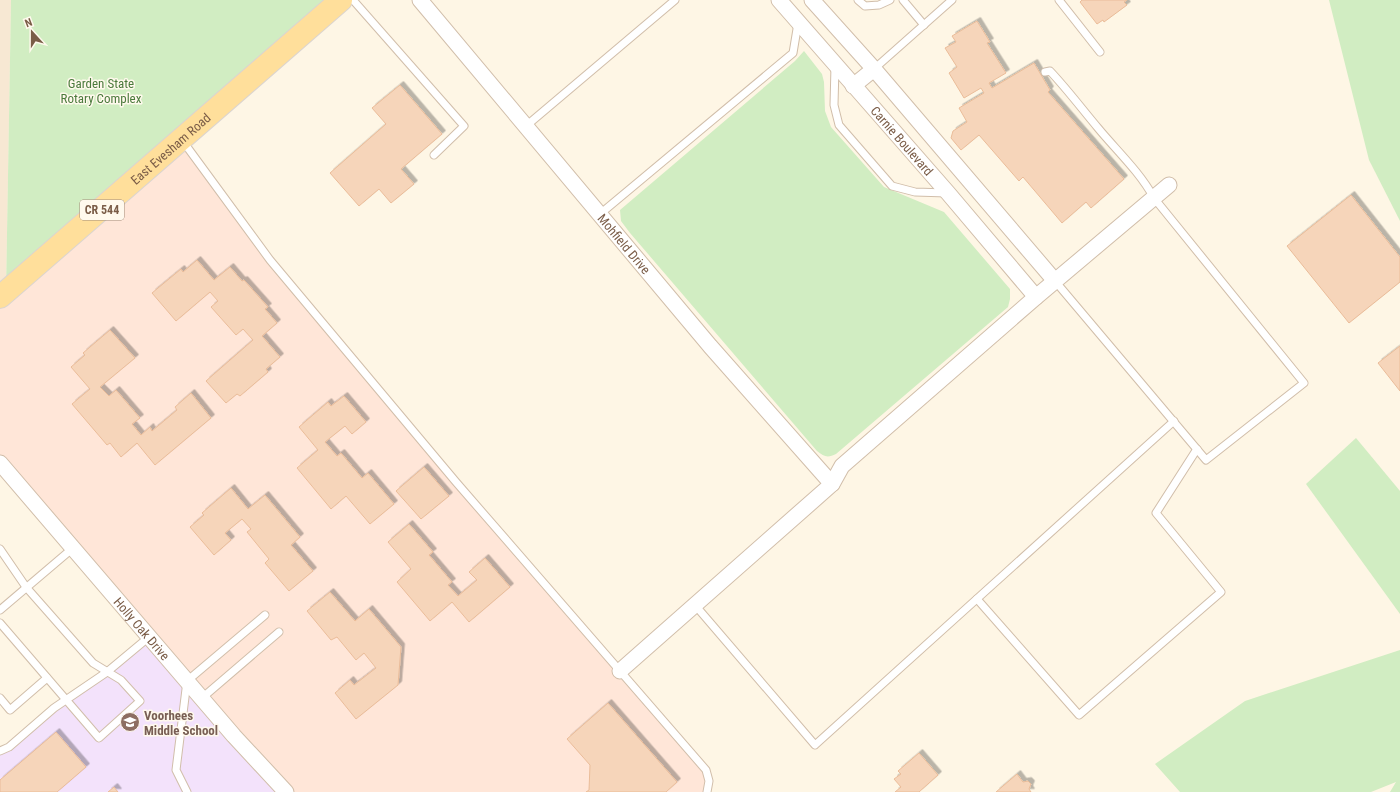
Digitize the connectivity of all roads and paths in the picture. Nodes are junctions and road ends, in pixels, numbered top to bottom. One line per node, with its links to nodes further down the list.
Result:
1 (341, 0): 20 (main road, East Evesham Road / CR 544)
2 (353, 0): 21 (lane)
3 (420, 0): 19 (street, Mohfield Drive)
4 (675, 0): 19 (lane)
5 (779, 0): 12 (street, Carnie Boulevard)
6 (812, 0): 16 (street, Carnie Boulevard)
7 (858, 0): 8 (lane)
8 (890, 0)
9 (904, 0): 13 (lane)
10 (952, 0): 13 (lane)
11 (1059, 0): 14 (lane)
12 (798, 20): 15 (street, Carnie Boulevard); 26 (lane)
13 (924, 25): 16 (lane)
14 (1100, 52)
15 (835, 64): 18 (street, Carnie Boulevard); 24 (lane)
16 (874, 69): 18 (street); 22 (street, Carnie Boulevard)
17 (1045, 72): 25 (lane)
18 (853, 86): 24 (street, Carnie Boulevard)
19 (526, 126): 26 (street, Mohfield Drive)
20 (182, 140): 28 (main road, East Evesham Road / CR 544); 45 (lane)
21 (434, 155)
22 (969, 180): 24 (street); 27 (street, Carnie Boulevard)
23 (1169, 185): 25 (street)
24 (949, 195): 29 (street, Carnie Boulevard)
25 (1154, 198): 27 (street); 31 (lane)
26 (600, 214): 33 (street, Mohfield Drive)
27 (1055, 281): 29 (street); 30 (lane)
28 (0, 297)
29 (1036, 298): 33 (street)
30 (1174, 421): 31 (lane); 37 (lane)
31 (1197, 449): 37 (lane)
32 (0, 463): 35 (street, Holly Oak Drive)
33 (832, 484): 38 (street)
34 (0, 548): 36 (lane)
35 (73, 548): 36 (lane); 43 (street, Holly Oak Drive)
36 (26, 587): 39 (lane); 44 (lane)
37 (977, 599): 38 (lane)
38 (695, 605): 45 (street)
39 (0, 610)
40 (265, 615): 47 (lane)
41 (0, 623): 46 (lane)
42 (279, 632): 49 (lane)
43 (149, 637): 44 (lane); 47 (street, Holly Oak Drive)
44 (107, 672): 50 (lane); 50 (lane)
45 (620, 672): 54 (lane)
46 (47, 678): 48 (lane); 50 (lane)
47 (187, 680): 49 (street, Holly Oak Drive); 52 (lane)
48 (0, 698)
49 (202, 698): 53 (street, Holly Oak Drive)
50 (66, 701): 51 (lane)
51 (0, 750)
52 (186, 792)
53 (286, 792)
54 (707, 792)

